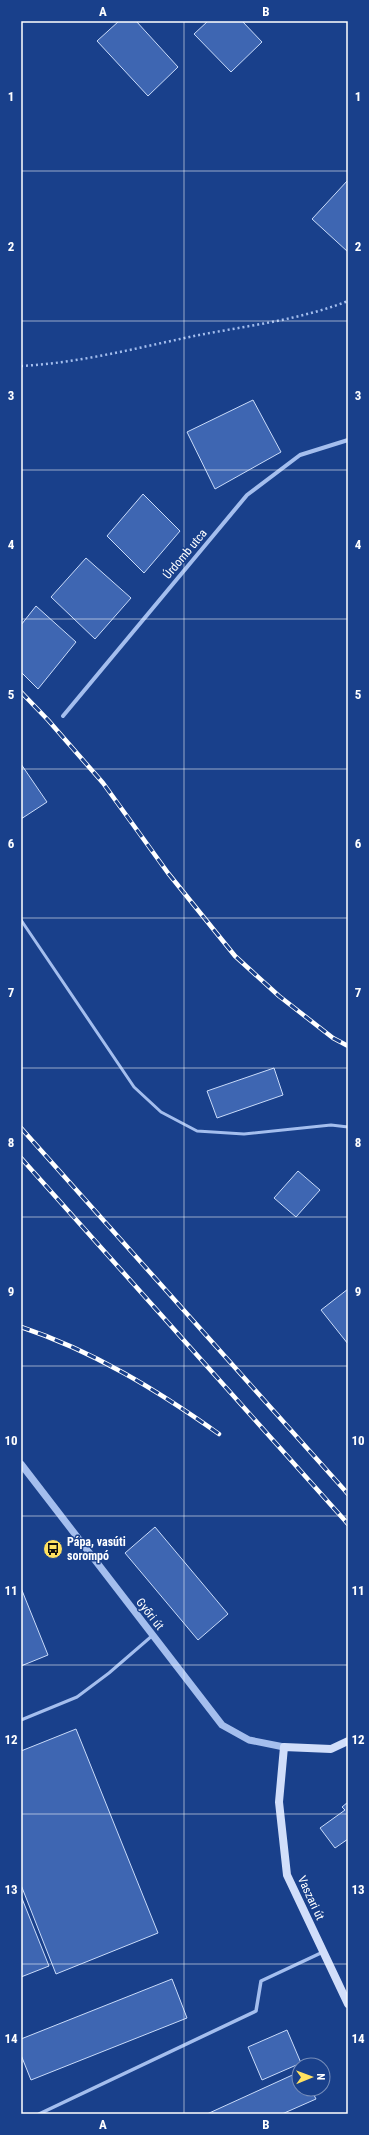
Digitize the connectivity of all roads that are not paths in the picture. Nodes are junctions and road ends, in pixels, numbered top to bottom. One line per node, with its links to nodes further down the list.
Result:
1 (348, 440): 2 (street, Úrdomb utca)
2 (64, 716)
3 (21, 920): 4 (lane)
4 (348, 1127)
5 (21, 1464): 6 (street, Győri út)
6 (153, 1636): 7 (lane); 9 (street, Győri út)
7 (21, 1720)
8 (348, 1741): 9 (main road)
9 (284, 1747): 10 (main road, Vaszari út)
10 (323, 1952): 11 (main road, Vaszari út); 12 (street)
11 (348, 2004)
12 (39, 2114)

